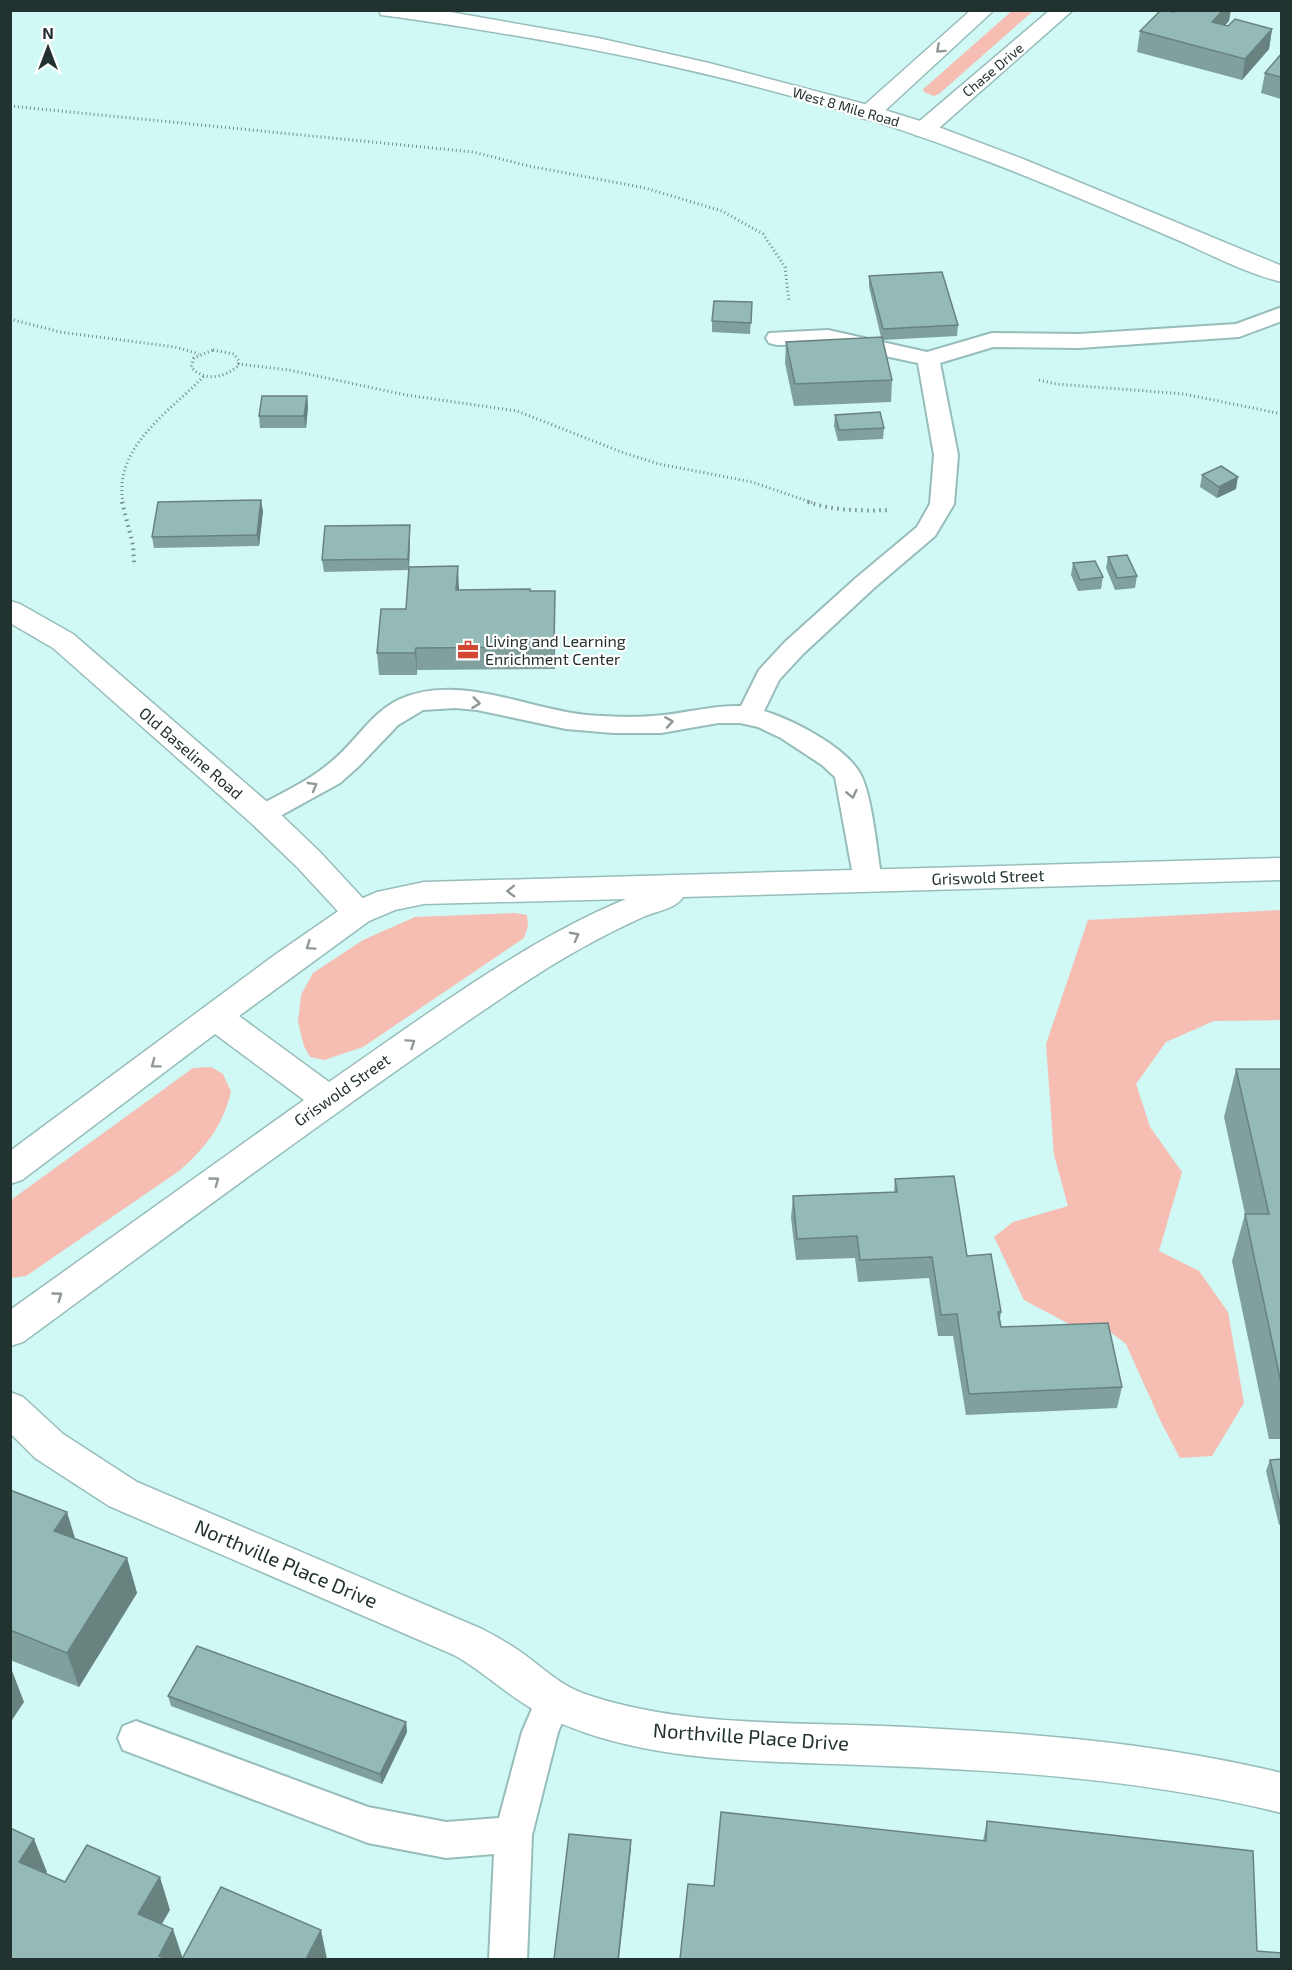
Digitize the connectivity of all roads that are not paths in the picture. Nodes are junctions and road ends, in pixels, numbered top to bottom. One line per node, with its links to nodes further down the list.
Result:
1 (389, 10): 4 (street, West 8 Mile Road)
2 (984, 10): 5 (street, one-way to 5)
3 (1063, 10): 6 (street, Chase Drive)
4 (448, 14): 5 (street, West 8 Mile Road)
5 (869, 113): 6 (street, West 8 Mile Road)
6 (923, 130): 7 (street, West 8 Mile Road)
7 (1281, 275)
8 (1281, 313): 10 (lane)
9 (777, 338): 10 (lane)
10 (928, 359): 12 (lane)
11 (10, 610): 13 (street, Old Baseline Road)
12 (749, 716): 13 (lane, one-way to 12); 15 (lane, one-way to 15)
13 (262, 815): 17 (street, Old Baseline Road)
14 (1281, 869): 15 (street, Griswold Street)
15 (868, 881): 16 (street, Griswold Street)
16 (696, 886): 17 (street, Griswold Street, one-way to 17); 19 (street, Griswold Street, one-way to 16)
17 (358, 913): 18 (street, Griswold Street, one-way to 18)
18 (216, 1017): 19 (street); 20 (street, Griswold Street, one-way to 20)
19 (328, 1099): 21 (street, Griswold Street, one-way to 19)
20 (10, 1170)
21 (10, 1331)
22 (10, 1408): 23 (street, Northville Place Drive)
23 (554, 1700): 25 (street, Northville Place Drive); 26 (lane)
24 (136, 1738): 26 (lane)
25 (1281, 1793)
26 (513, 1835): 27 (lane)
27 (507, 1959)

